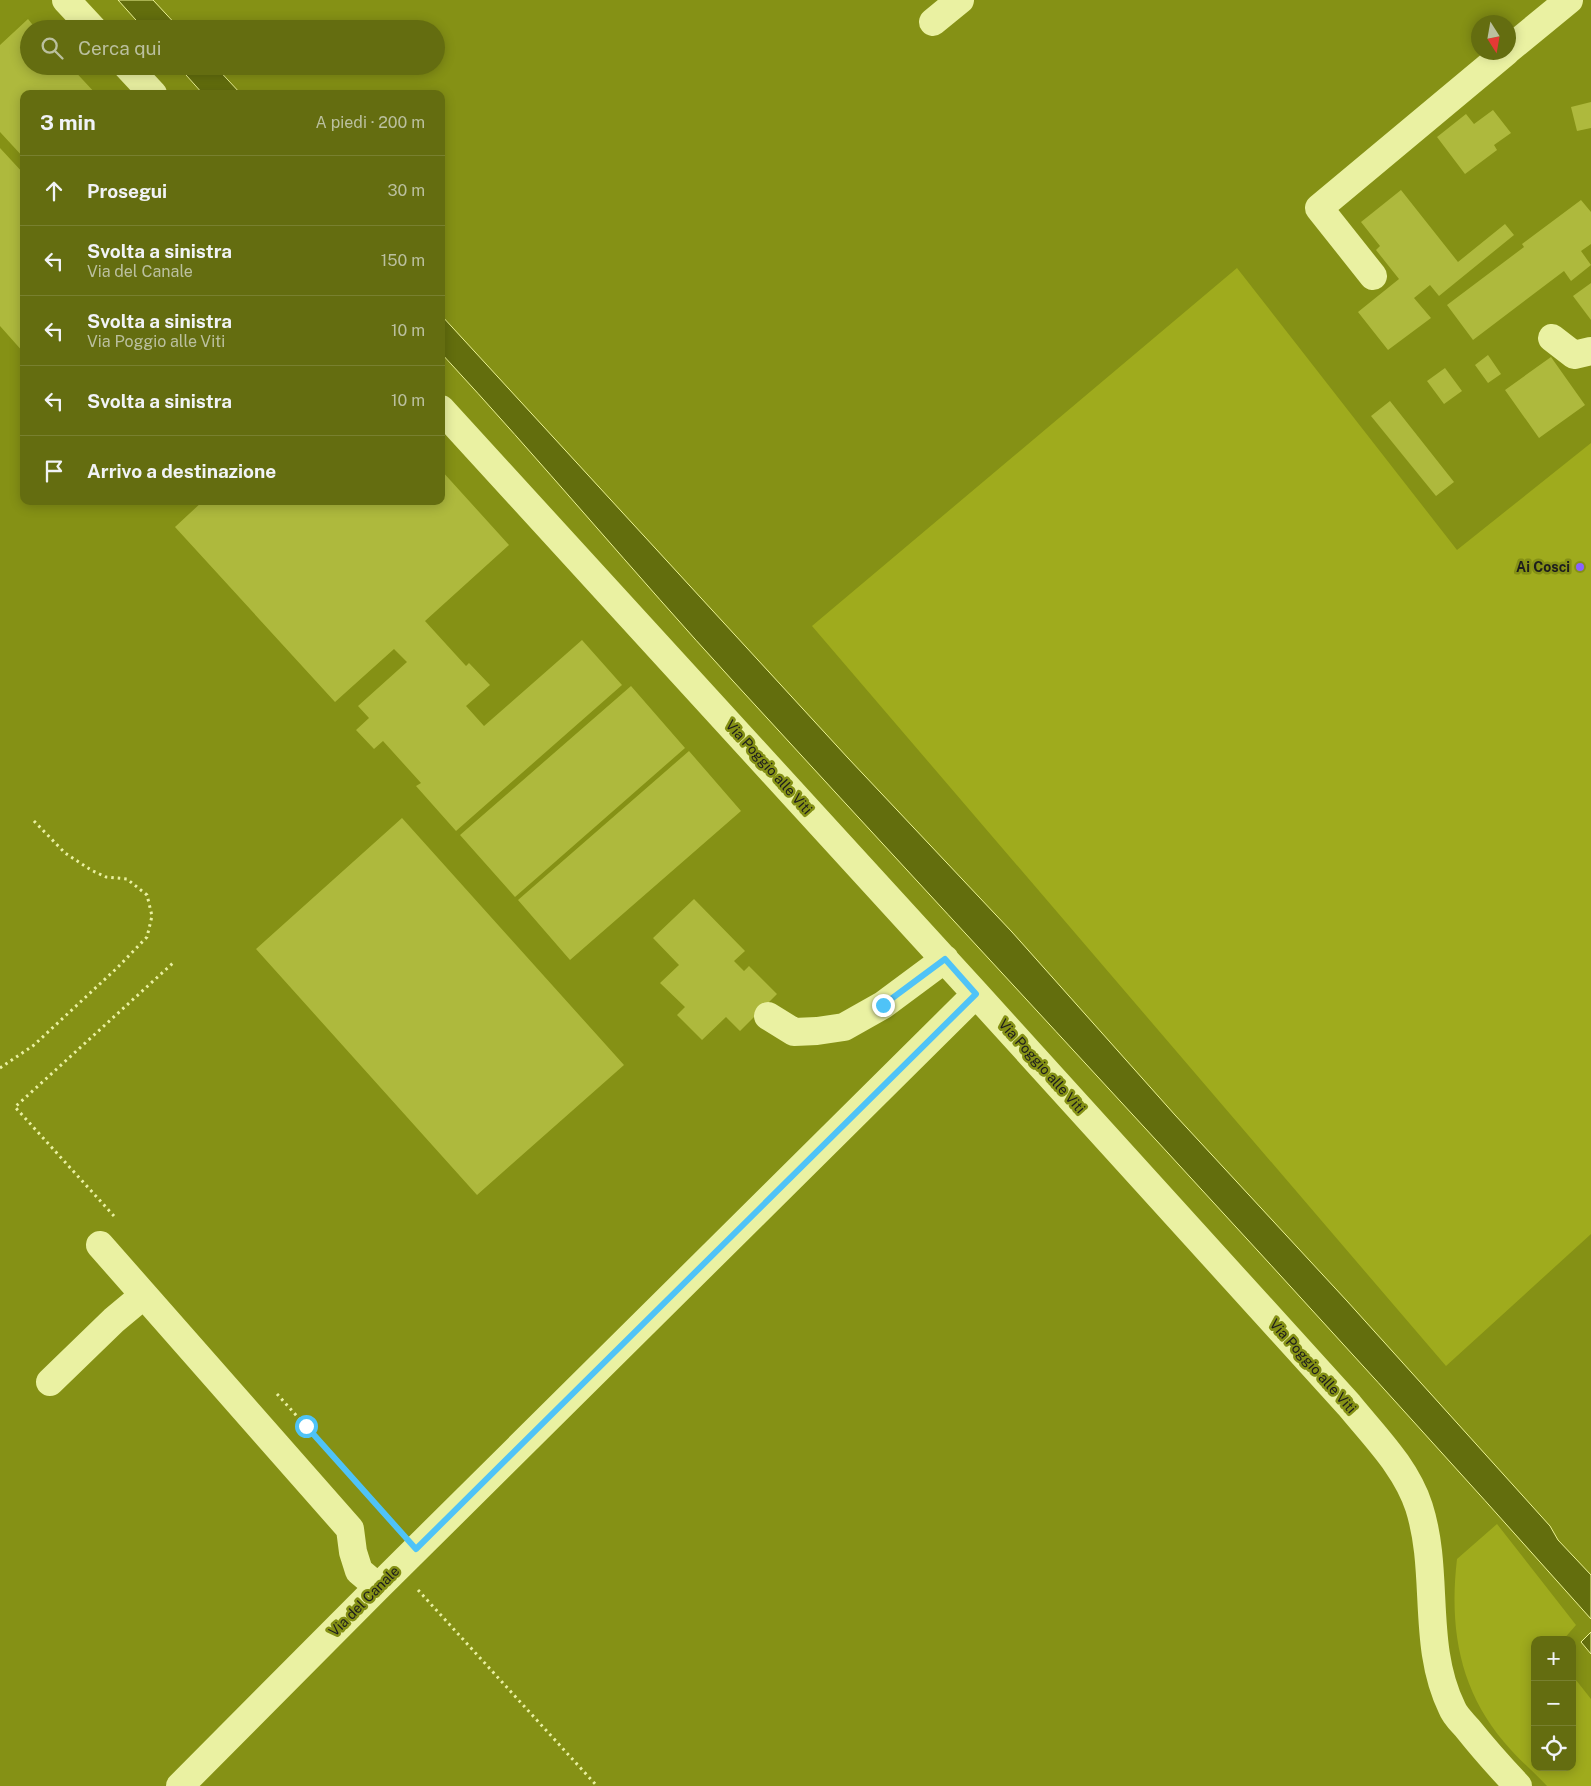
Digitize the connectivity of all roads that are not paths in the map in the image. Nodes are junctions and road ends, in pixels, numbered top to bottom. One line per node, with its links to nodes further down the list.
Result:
1 (66, 0): 4 (street)
2 (960, 0): 5 (street)
3 (1569, 0): 6 (street)
4 (85, 20)
5 (933, 22)
6 (1516, 44)
7 (1498, 60): 10 (street)
8 (135, 75): 9 (street)
9 (149, 90)
10 (1373, 276)
11 (1552, 338): 12 (street)
12 (1591, 351)
13 (445, 413): 14 (street, Via Poggio alle Viti)
14 (945, 959): 15 (street, Via Poggio alle Viti); 16 (street)
15 (976, 994): 20 (street, Via del Canale); 22 (street, Via Poggio alle Viti)
16 (768, 1016)
17 (100, 1245): 18 (street)
18 (144, 1295): 19 (street); 20 (street)
19 (50, 1382)
20 (378, 1587): 21 (street, Via del Canale)
21 (180, 1786)
22 (1518, 1786)

